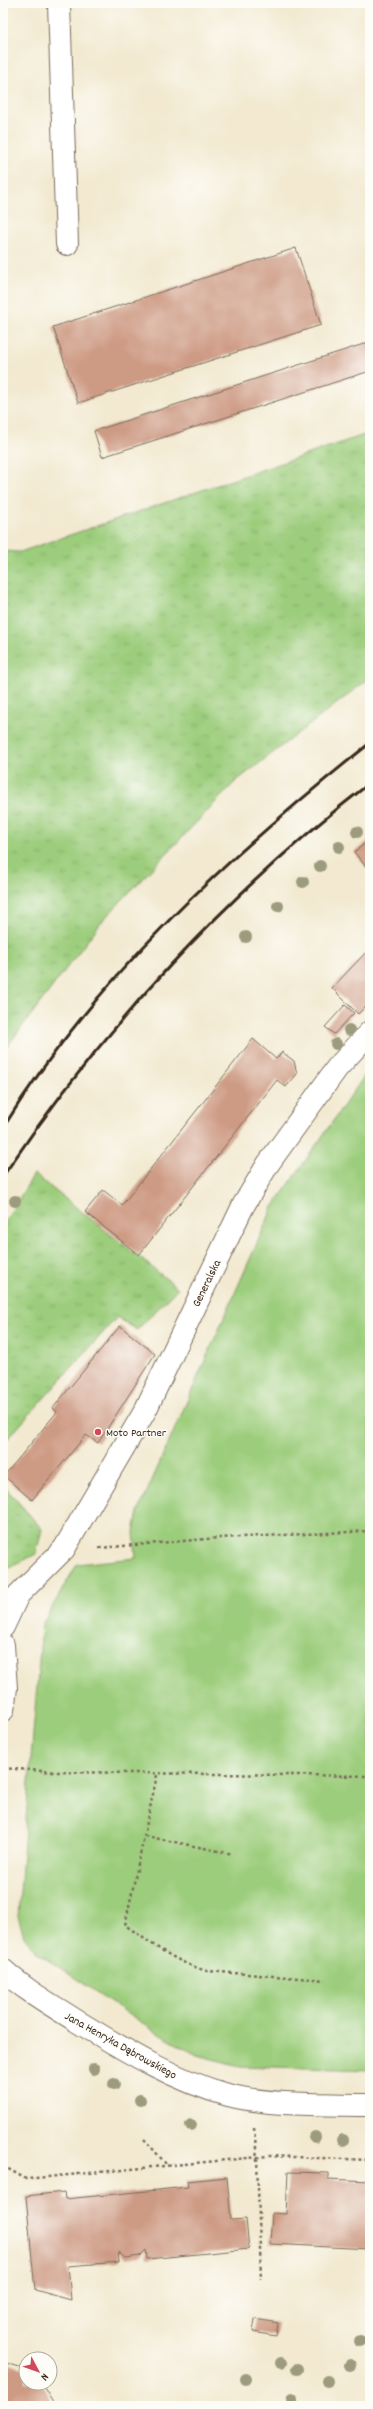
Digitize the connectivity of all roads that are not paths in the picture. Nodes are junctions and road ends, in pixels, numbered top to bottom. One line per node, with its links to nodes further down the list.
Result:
1 (59, 3): 2 (street)
2 (67, 244)
3 (370, 1032): 4 (street, Generalska)
4 (3, 1626)
5 (3, 1645): 6 (street)
6 (3, 1710)
7 (3, 1970): 8 (street, Jana Henryka Dąbrowskiego)
8 (370, 2105)

